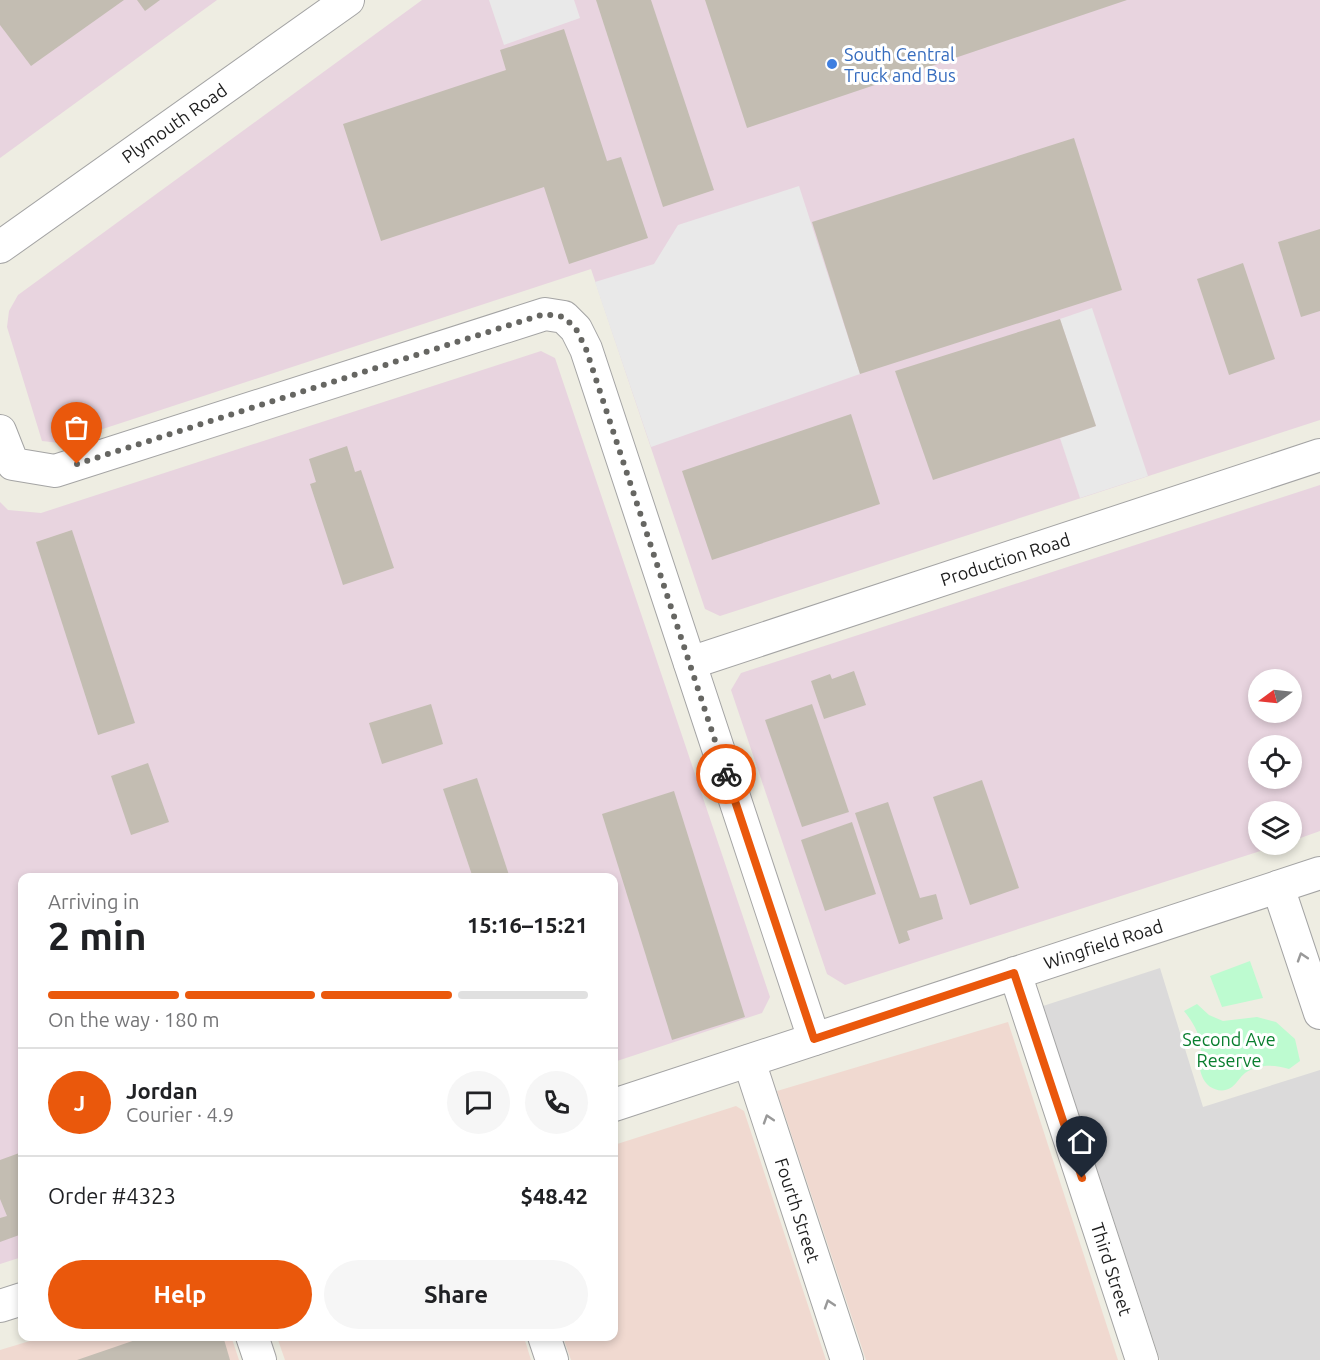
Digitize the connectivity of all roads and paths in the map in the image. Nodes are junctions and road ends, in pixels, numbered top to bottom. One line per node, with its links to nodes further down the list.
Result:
1 (348, 0): 2 (street, Plymouth Road)
2 (0, 247)
3 (0, 431): 5 (street)
4 (1320, 455): 5 (street, Production Road)
5 (690, 663): 10 (street)
6 (1320, 873): 7 (street, Wingfield Road)
7 (1278, 887): 8 (street, Wingfield Road); 9 (street, one-way to 7)
8 (1014, 973): 10 (street, Wingfield Road); 20 (street, Third Street)
9 (1320, 1013)
10 (814, 1039): 11 (street, Wingfield Road)
11 (749, 1061): 12 (street, Wingfield Road); 19 (street, Fourth Street, one-way to 11)
12 (618, 1104)
13 (18, 1300): 14 (street)
14 (0, 1306)
15 (254, 1341): 17 (street)
16 (546, 1341): 18 (street)
17 (260, 1360)
18 (552, 1360)
19 (847, 1360)
20 (1142, 1360)

